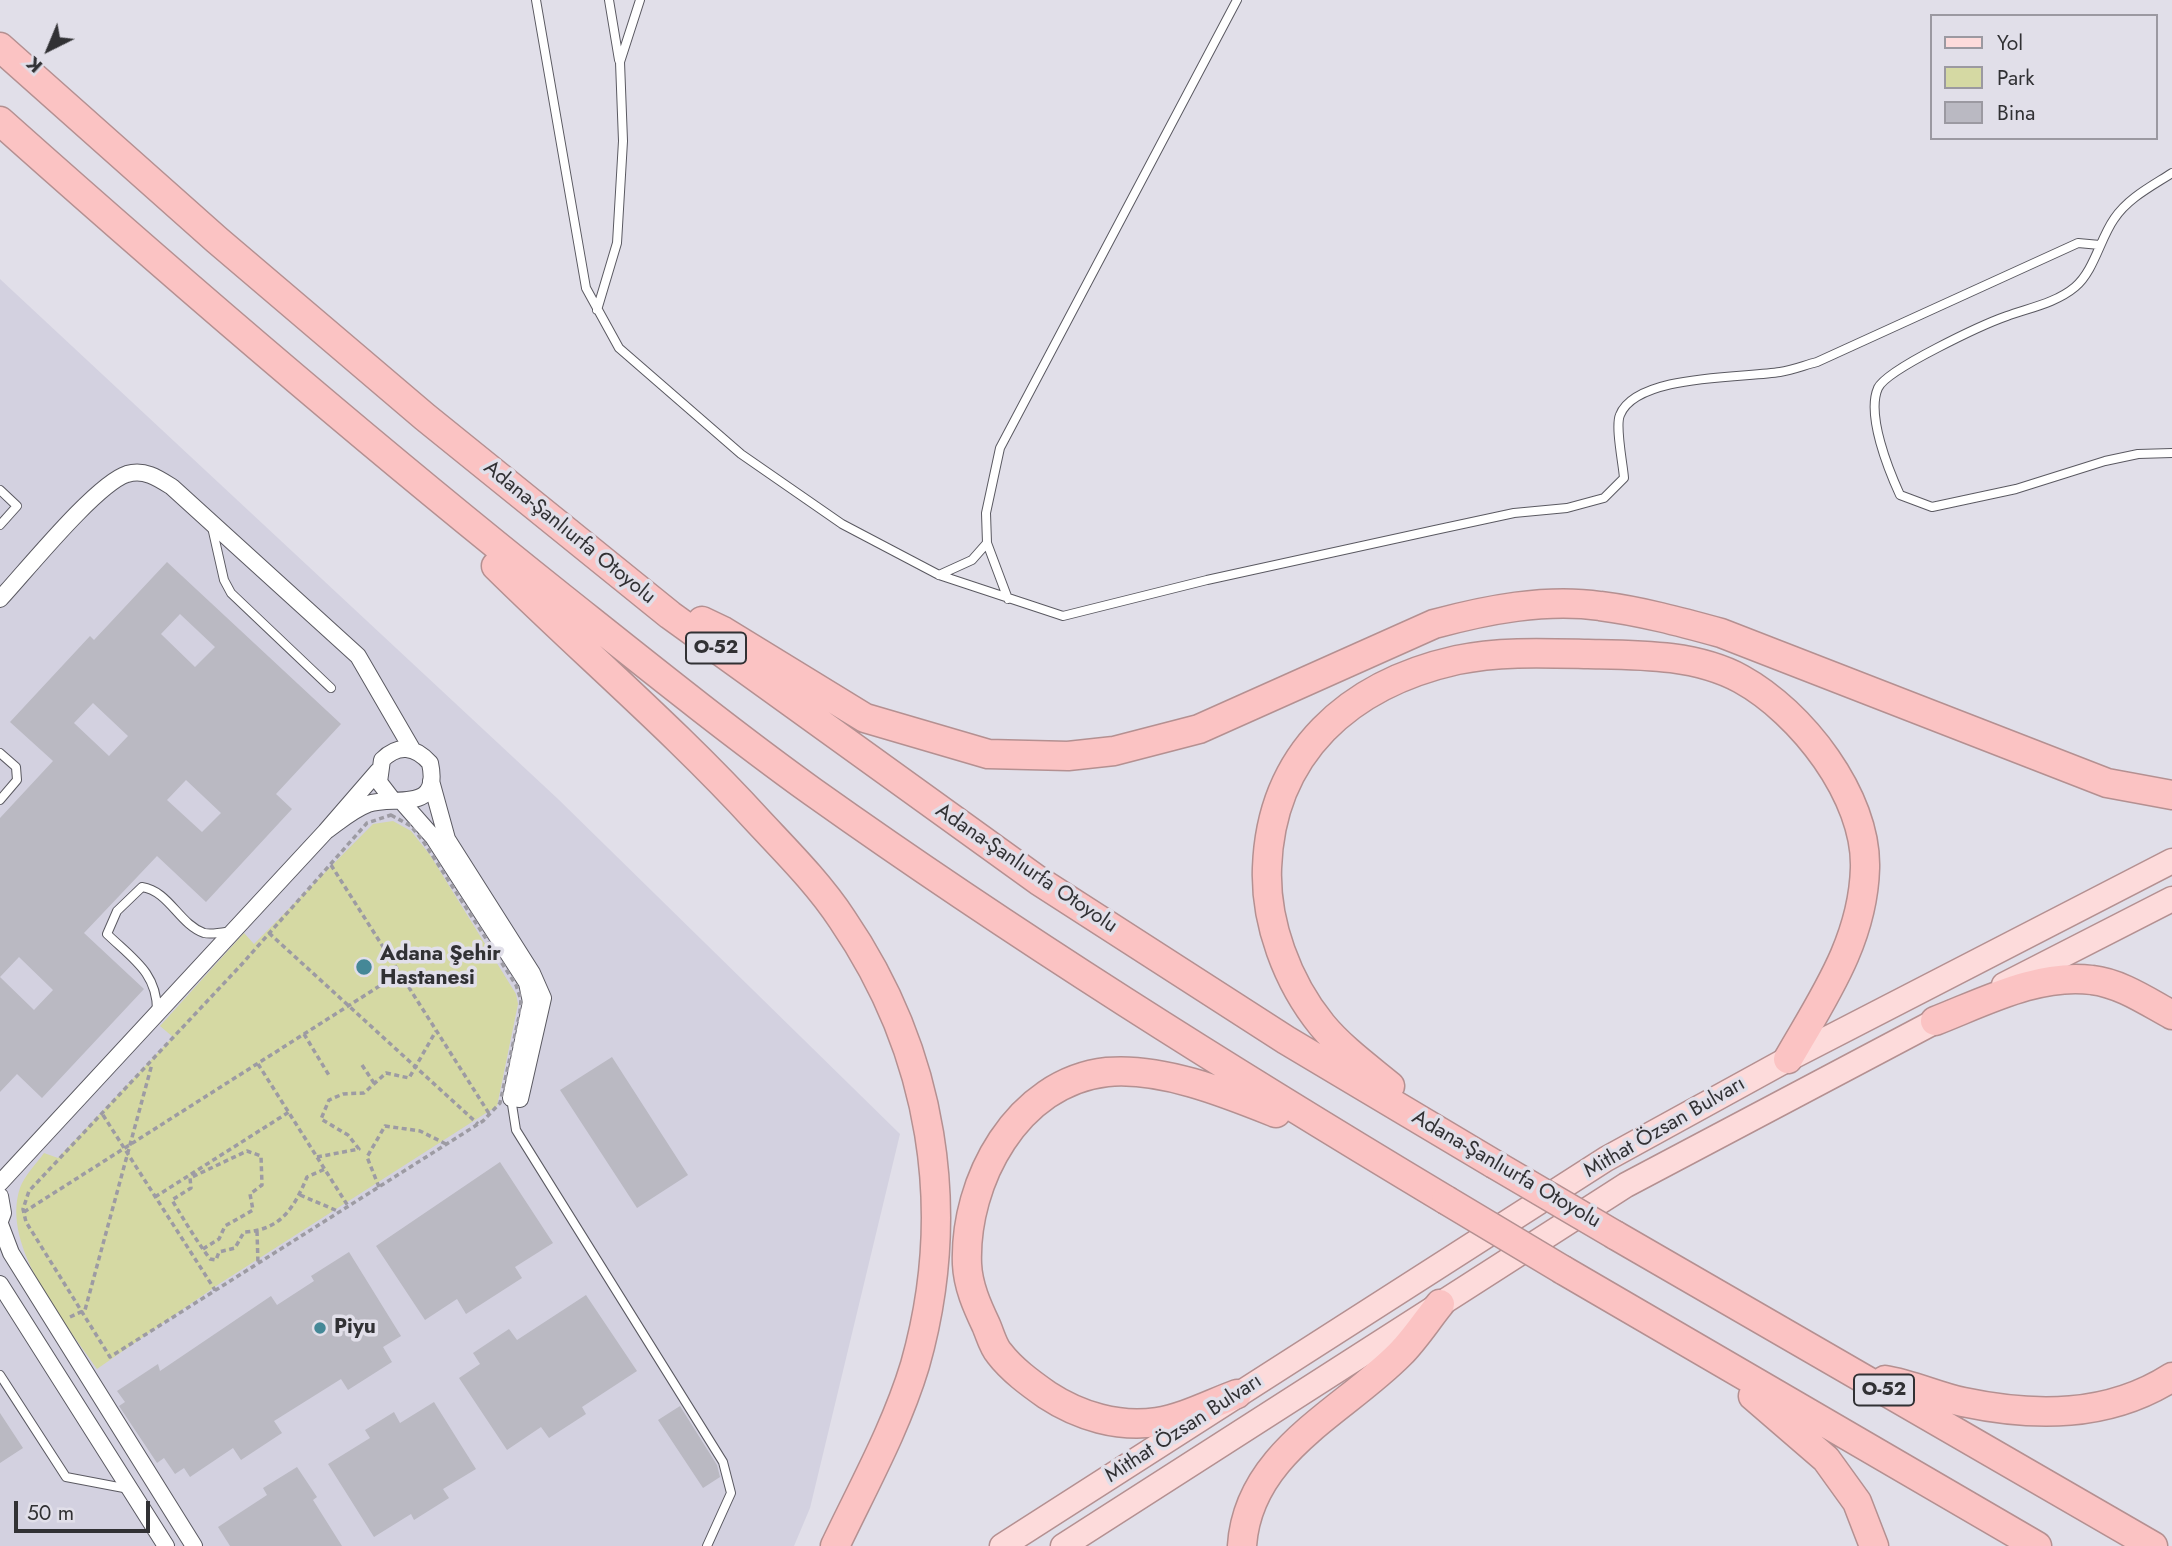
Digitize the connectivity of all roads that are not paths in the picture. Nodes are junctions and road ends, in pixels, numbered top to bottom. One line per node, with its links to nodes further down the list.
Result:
1 (536, 0): 10 (lane)
2 (609, 0): 6 (lane)
3 (640, 0): 6 (lane)
4 (1237, 0): 16 (lane)
5 (0, 47): 18 (highway, Adana-Şanlıurfa Otoyolu / O-52)
6 (620, 62): 10 (lane)
7 (0, 121): 12 (highway, O-52)
8 (2172, 173): 9 (lane)
9 (2100, 245): 11 (lane); 20 (lane)
10 (597, 310): 17 (lane)
11 (2172, 453)
12 (389, 461): 38 (highway, O-52); 54 (highway)
13 (0, 490): 15 (lane)
14 (212, 523): 19 (street); 21 (lane); 22 (street)
15 (0, 525)
16 (988, 543): 17 (lane); 20 (lane)
17 (939, 575): 20 (lane)
18 (648, 597): 26 (highway); 39 (highway, Adana-Şanlıurfa Otoyolu / O-52)
19 (0, 599)
20 (1008, 599)
21 (331, 688)
22 (412, 749): 24 (street); 25 (street)
23 (0, 753): 27 (lane)
24 (378, 771): 28 (street); 29 (street)
25 (431, 781): 28 (street); 37 (street)
26 (2172, 795)
27 (0, 800)
28 (398, 801): 29 (street); 37 (street)
29 (326, 831): 32 (street)
30 (2172, 861): 36 (main road, Mithat Özsan Bulvarı)
31 (2172, 899): 35 (main road, Mithat Özsan Bulvarı)
32 (233, 931): 33 (street); 33 (lane)
33 (157, 1013): 40 (street)
34 (2172, 1015): 35 (highway)
35 (1935, 1021): 44 (main road, Mithat Özsan Bulvarı)
36 (1788, 1059): 39 (highway); 49 (main road, Mithat Özsan Bulvarı)
37 (511, 1098): 53 (lane)
38 (1359, 1147): 45 (highway, O-52, bridge); 49 (highway)
39 (1466, 1147): 47 (highway, Adana-Şanlıurfa Otoyolu / O-52, bridge)
40 (0, 1183)
41 (0, 1196): 42 (street)
42 (0, 1222): 52 (street)
43 (0, 1284): 50 (street)
44 (1440, 1304): 56 (main road, Mithat Özsan Bulvarı); 57 (highway)
45 (1676, 1336): 58 (highway); 59 (highway, O-52)
46 (0, 1375): 50 (lane)
47 (1858, 1376): 48 (highway); 60 (highway, Adana-Şanlıurfa Otoyolu / O-52)
48 (2172, 1377)
49 (1237, 1394): 55 (main road, Mithat Özsan Bulvarı)
50 (130, 1490): 51 (street)
51 (166, 1546)
52 (194, 1546)
53 (707, 1546)
54 (835, 1546)
55 (1002, 1546)
56 (1063, 1546)
57 (1242, 1546)
58 (1874, 1546)
59 (2037, 1546)
60 (2153, 1546)

